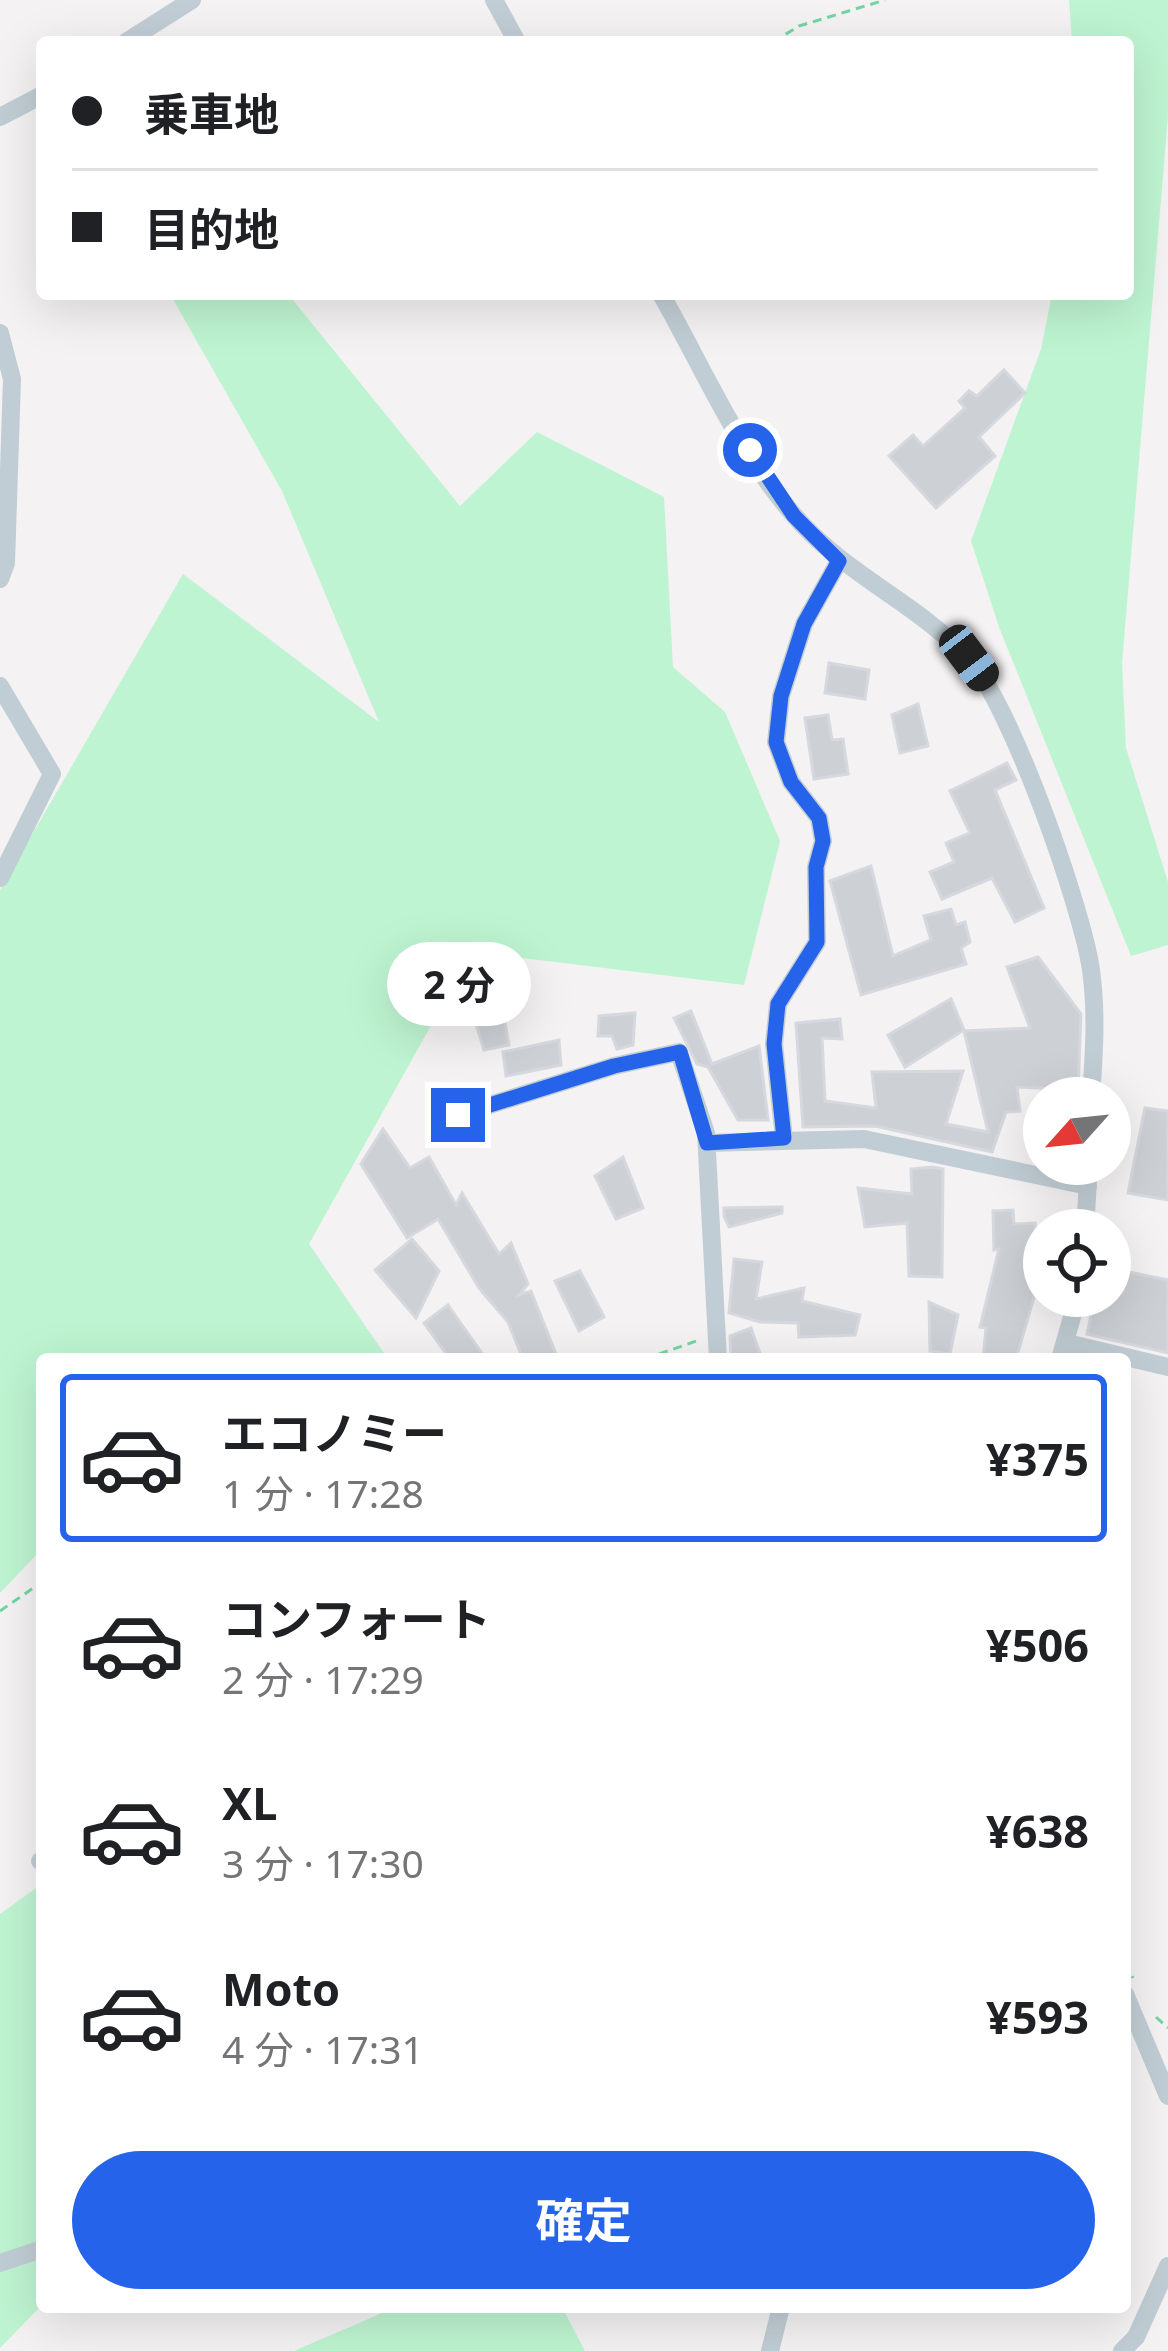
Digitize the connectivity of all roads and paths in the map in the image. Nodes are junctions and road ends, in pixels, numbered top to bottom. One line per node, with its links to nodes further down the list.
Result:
1 (192, 0): 4 (street)
2 (494, 0): 5 (street)
3 (885, 0): 6 (path)
4 (135, 36)
5 (515, 36)
6 (782, 36)
7 (36, 98): 8 (street)
8 (0, 117)
9 (664, 300): 11 (street)
10 (0, 333): 12 (street)
11 (839, 561): 15 (street); 17 (street)
12 (0, 579)
13 (0, 686): 14 (street)
14 (0, 878)
15 (1092, 1077)
16 (458, 1115): 18 (street)
17 (784, 1138): 18 (street); 19 (street)
18 (707, 1143): 22 (street)
19 (1088, 1186): 20 (street)
20 (1086, 1209)
21 (1073, 1317): 23 (street)
22 (717, 1335): 24 (path); 25 (street)
23 (1064, 1351)
24 (662, 1353)
25 (718, 1353)
26 (1131, 1361): 27 (street)
27 (1168, 1367)
28 (36, 1586): 29 (path)
29 (0, 1611)
30 (1131, 2008): 31 (street)
31 (1168, 2096)
32 (36, 2251): 33 (street)
33 (0, 2263)
34 (1168, 2266): 37 (street)
35 (780, 2313): 36 (street)
36 (770, 2351)
37 (1122, 2351)

